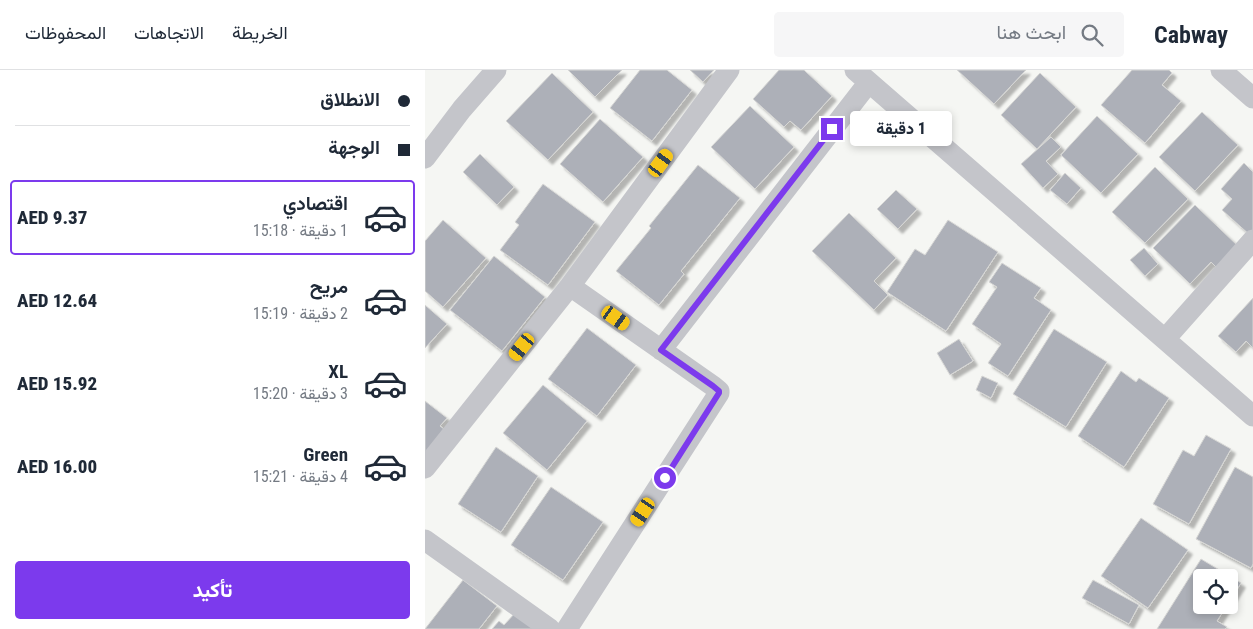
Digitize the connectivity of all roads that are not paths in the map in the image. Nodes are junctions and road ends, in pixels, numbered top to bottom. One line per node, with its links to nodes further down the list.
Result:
1 (496, 70): 6 (street)
2 (729, 70): 8 (street)
3 (1221, 70): 5 (street)
4 (862, 76): 9 (street); 10 (street)
5 (1253, 98)
6 (425, 158)
7 (1253, 240): 9 (street)
8 (570, 286): 10 (street); 12 (street)
9 (1165, 339): 11 (street)
10 (661, 350): 15 (street)
11 (1253, 416)
12 (425, 468)
13 (425, 540): 14 (street)
14 (550, 629)
15 (567, 629)

